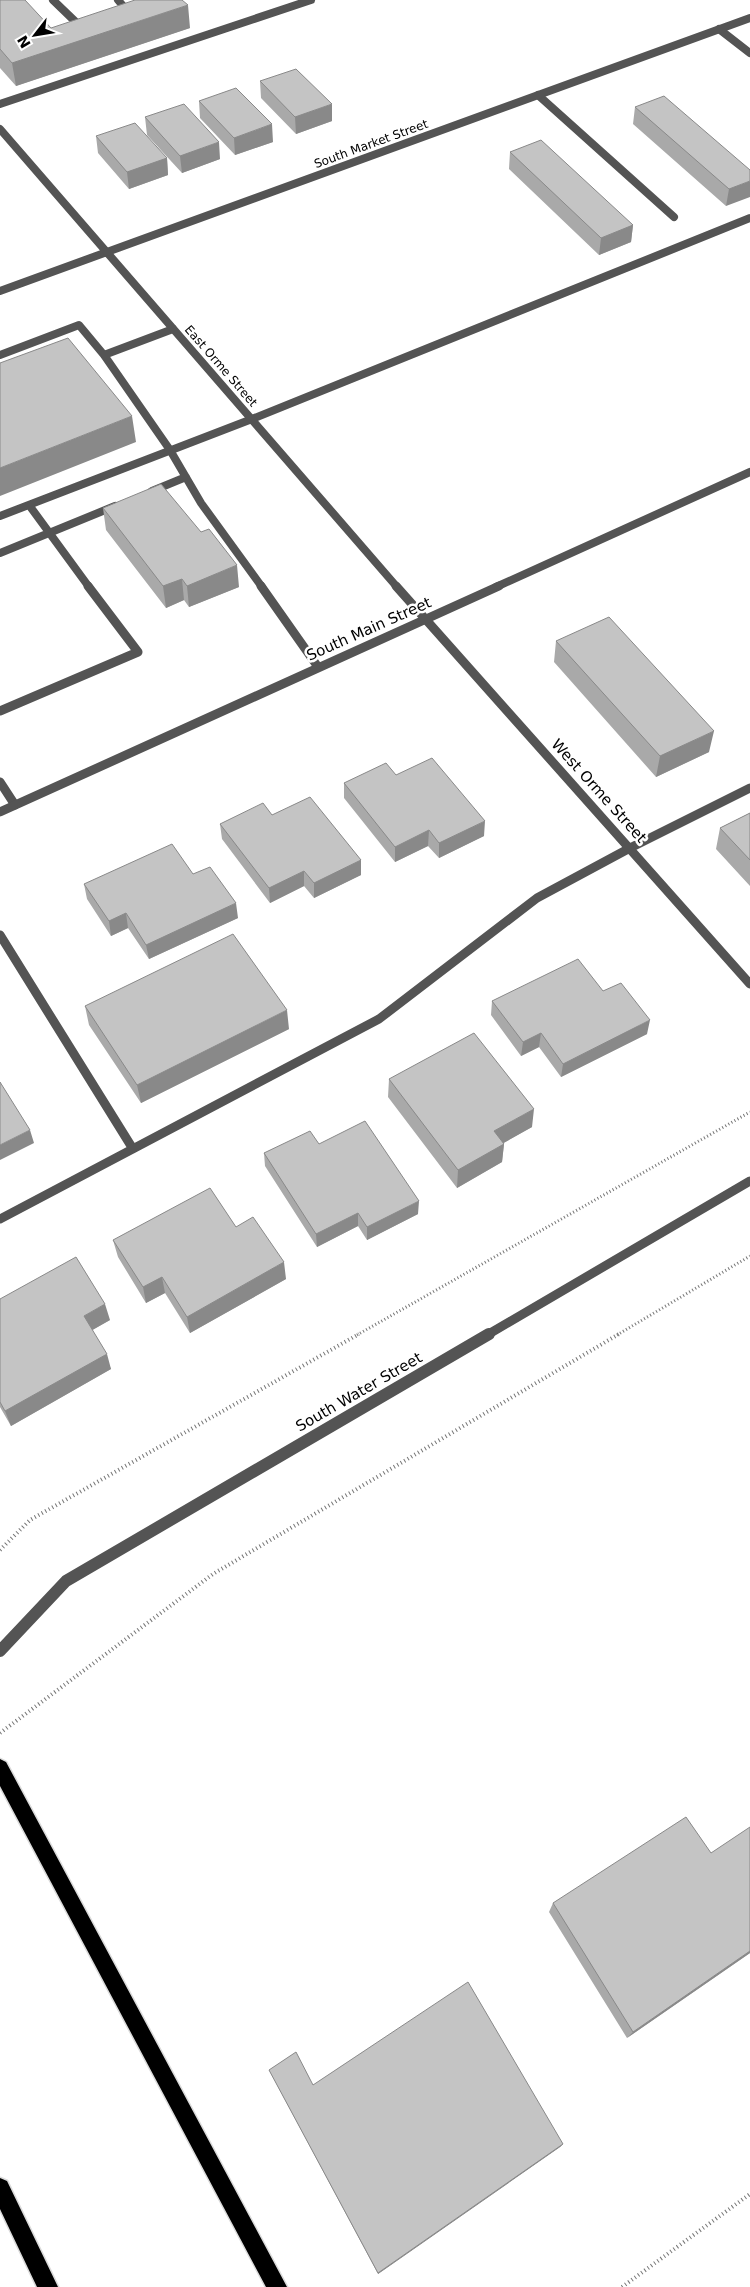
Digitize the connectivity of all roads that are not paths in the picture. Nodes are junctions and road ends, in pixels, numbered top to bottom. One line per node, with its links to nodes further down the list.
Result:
1 (53, 0): 6 (street)
2 (118, 0): 4 (street)
3 (311, 0): 10 (street)
4 (122, 15)
5 (750, 18): 7 (street, South Market Street)
6 (90, 26)
7 (719, 29): 8 (street); 9 (street, South Market Street)
8 (750, 53)
9 (538, 95): 12 (street); 14 (street, South Market Street)
10 (0, 104)
11 (0, 129): 14 (street, East Orme Street)
12 (674, 216)
13 (750, 218): 19 (street)
14 (107, 252): 15 (street, South Market Street); 16 (street, East Orme Street)
15 (0, 291)
16 (174, 329): 18 (street); 19 (street, East Orme Street)
17 (0, 355): 18 (street)
18 (104, 355): 20 (street)
19 (252, 419): 20 (street); 29 (street, East Orme Street)
20 (170, 450): 22 (street); 25 (street)
21 (750, 472): 29 (street, South Main Street)
22 (186, 478): 23 (street); 30 (street)
23 (140, 496)
24 (121, 504): 27 (street)
25 (29, 505): 26 (street); 27 (street)
26 (0, 516)
27 (48, 533): 28 (street); 31 (street)
28 (0, 553)
29 (424, 619): 30 (street, South Main Street); 36 (street, West Orme Street)
30 (318, 667): 34 (street, South Main Street)
31 (0, 711)
32 (0, 782): 34 (street)
33 (750, 788): 36 (street)
34 (15, 805): 35 (street, South Main Street)
35 (0, 812)
36 (630, 848): 38 (street, West Orme Street); 39 (street)
37 (0, 935): 39 (street)
38 (750, 984)
39 (133, 1148): 41 (street)
40 (750, 1180): 42 (street, South Water Street)
41 (0, 1218)
42 (0, 1651)
43 (0, 1768): 46 (highway)
44 (0, 2188): 45 (highway)
45 (48, 2287)
46 (277, 2287)

